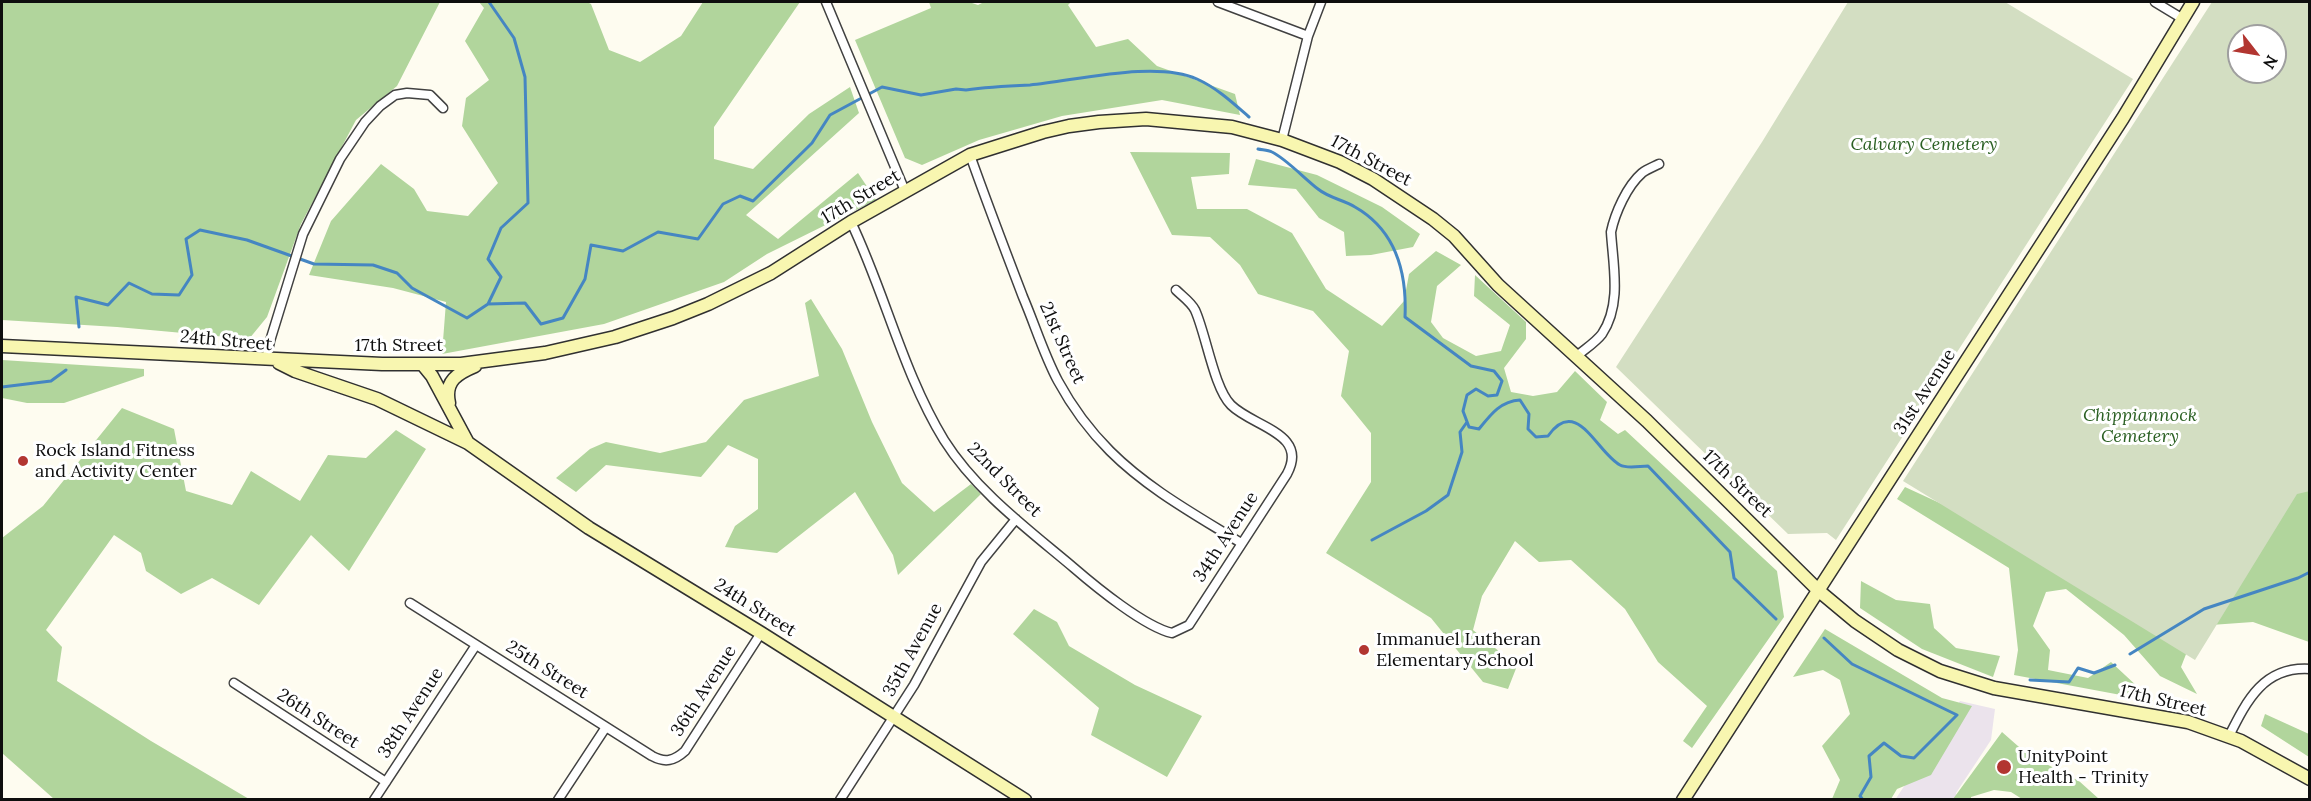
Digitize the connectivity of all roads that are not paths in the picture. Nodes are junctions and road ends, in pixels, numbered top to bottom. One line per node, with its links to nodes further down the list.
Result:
1 (826, 2): 12 (street)
2 (1218, 2): 7 (street)
3 (1321, 2): 7 (street)
4 (2155, 2): 6 (street)
5 (2193, 2): 6 (street, 31st Avenue)
6 (2183, 19): 24 (street, 31st Avenue)
7 (1308, 36): 9 (street)
8 (443, 108): 17 (street)
9 (1282, 140): 10 (street, 17th Street); 16 (street, 17th Street)
10 (970, 155): 12 (street, 17th Street); 23 (street, 21st Street)
11 (1659, 164): 16 (street)
12 (905, 191): 13 (street, 17th Street)
13 (851, 222): 18 (street, 17th Street); 22 (street, 22nd Street)
14 (1176, 290): 23 (street, 34th Avenue)
15 (2, 346): 17 (street, 24th Street)
16 (1578, 356): 24 (street, 17th Street)
17 (269, 360): 19 (street, 17th Street); 21 (street, 24th Street)
18 (486, 361): 19 (street, 17th Street); 20 (street, 24th Street)
19 (423, 365): 20 (street, 24th Street)
20 (452, 416): 21 (street, 24th Street)
21 (468, 443): 27 (street, 24th Street)
22 (1016, 519): 26 (street, 22nd Street); 31 (street, 35th Avenue)
23 (1241, 543): 26 (street, 34th Avenue)
24 (1819, 591): 33 (street, 17th Street); 41 (street, 31st Avenue)
25 (410, 603): 28 (street, 25th Street)
26 (1178, 632)
27 (761, 633): 31 (street, 24th Street); 34 (street, 36th Avenue)
28 (476, 645): 32 (street, 25th Street); 36 (street, 38th Avenue)
29 (2310, 669): 33 (street)
30 (234, 683): 36 (street, 26th Street)
31 (894, 717): 39 (street, 35th Avenue); 40 (street, 24th Street)
32 (606, 727): 34 (street, 25th Street); 38 (street)
33 (2229, 736): 35 (street, 17th Street)
34 (669, 761)
35 (2310, 779)
36 (386, 782): 37 (street, 38th Avenue)
37 (374, 800)
38 (558, 800)
39 (840, 800)
40 (1025, 800)
41 (1683, 800)

